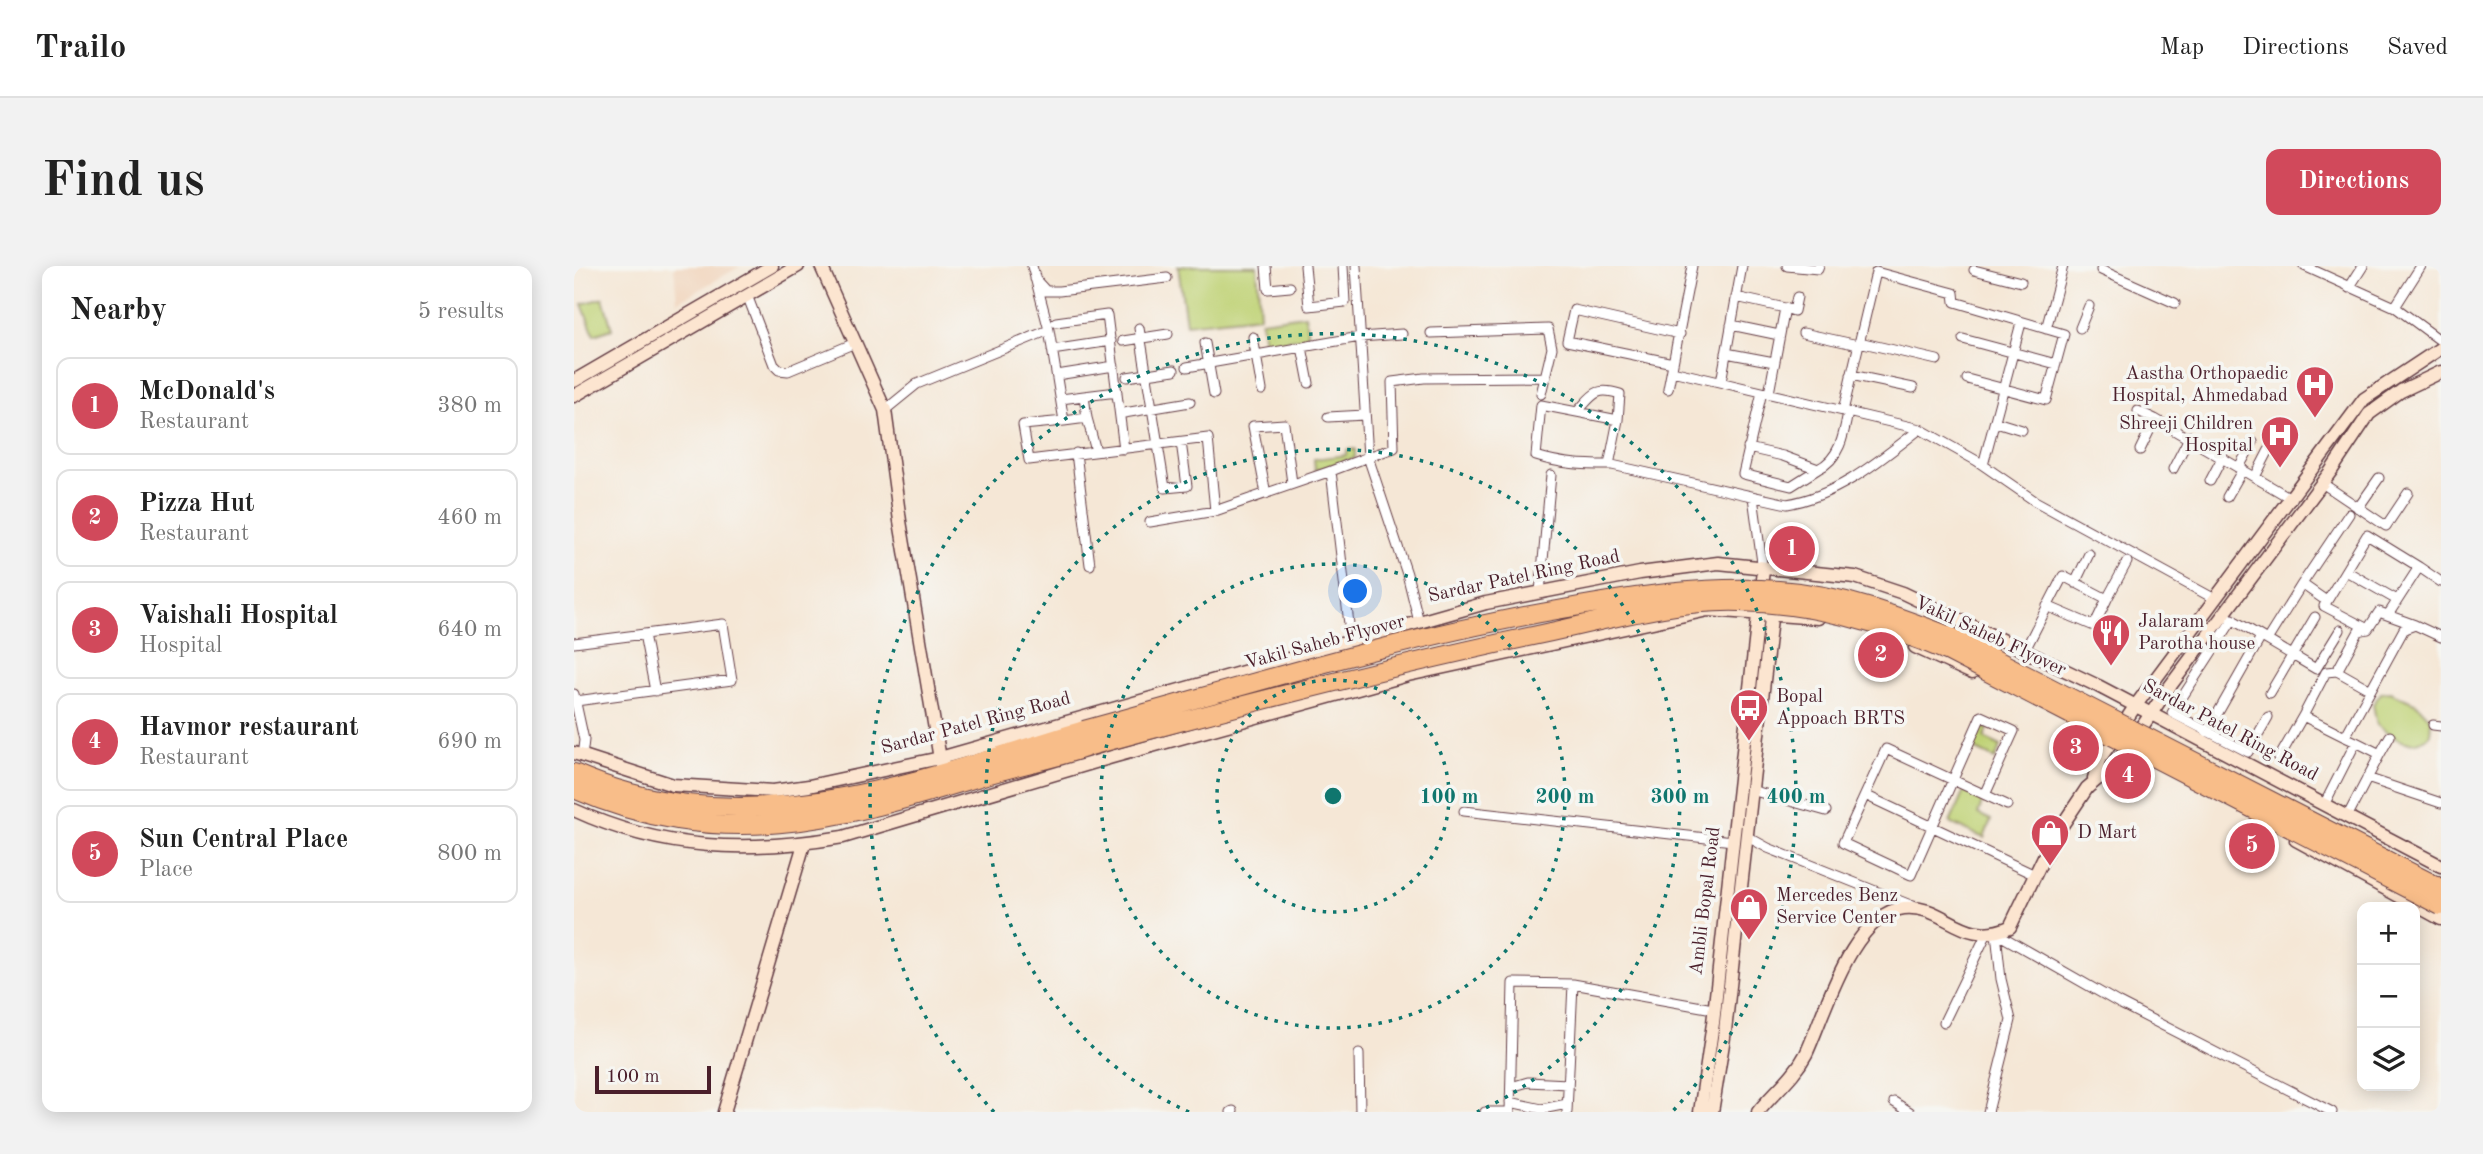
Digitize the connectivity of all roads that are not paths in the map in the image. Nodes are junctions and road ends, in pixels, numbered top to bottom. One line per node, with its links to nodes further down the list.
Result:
1 (772, 266): 76 (street)
2 (798, 266): 25 (street)
3 (821, 266): 52 (street)
4 (1032, 266): 21 (street)
5 (1266, 266): 23 (street)
6 (1305, 266): 7 (street)
7 (1343, 266)
8 (1356, 266): 46 (street)
9 (1692, 266): 43 (street)
10 (1742, 266): 26 (street)
11 (1787, 266): 12 (street)
12 (1819, 266)
13 (2063, 266): 37 (street)
14 (2304, 266): 24 (street)
15 (2363, 266): 24 (street)
16 (2421, 266): 30 (street)
17 (1974, 270): 18 (street)
18 (1993, 270): 22 (street)
19 (2101, 270): 28 (street)
20 (1167, 278): 21 (street)
21 (1035, 279): 38 (street)
22 (2021, 282)
23 (1290, 287)
24 (2349, 288): 30 (street)
25 (747, 295): 52 (street); 87 (street)
26 (1736, 297): 31 (street); 34 (street)
27 (1797, 298): 31 (street)
28 (2175, 303)
29 (2089, 306): 36 (street)
30 (2395, 307): 51 (street)
31 (1785, 308): 44 (street)
32 (1056, 322): 49 (street)
33 (2021, 323): 37 (street); 54 (street); 59 (street)
34 (1731, 325): 44 (street); 58 (street)
35 (1139, 328): 47 (street)
36 (2080, 328)
37 (2046, 329): 64 (street)
38 (1049, 330): 57 (street); 92 (street)
39 (1431, 333): 74 (street)
40 (1803, 333): 54 (street)
41 (1168, 334): 47 (street)
42 (1402, 334): 46 (street)
43 (1679, 334): 67 (street); 67 (street)
44 (1779, 335): 62 (street)
45 (1253, 337): 60 (street)
46 (1360, 337): 55 (street); 97 (street)
47 (1141, 338): 50 (street); 70 (street)
48 (1963, 340): 59 (street)
49 (1111, 341): 57 (street); 65 (street)
50 (1123, 341)
51 (2441, 341)
52 (855, 343): 92 (street)
53 (1205, 343): 63 (street)
54 (1859, 344): 61 (street); 72 (street)
55 (1303, 347): 60 (street); 78 (street)
56 (2441, 348): 134 (street)
57 (1052, 350): 71 (street)
58 (1726, 352): 62 (street); 77 (street)
59 (2014, 353): 64 (street); 80 (street)
60 (1255, 355): 63 (street); 82 (street)
61 (1937, 360)
62 (1774, 362): 84 (street)
63 (1208, 363): 66 (street); 85 (street)
64 (2056, 364): 80 (street)
65 (1114, 366): 71 (street); 83 (street)
66 (1187, 367)
67 (1672, 367): 77 (street); 81 (street)
68 (1174, 370): 70 (street)
69 (2441, 372): 129 (street)
70 (1147, 374): 73 (street); 91 (street)
71 (1057, 375): 89 (street)
72 (1851, 375): 79 (street); 93 (street)
73 (1127, 377)
74 (1546, 377): 86 (street); 117 (street)
75 (1967, 380): 80 (street)
76 (574, 381)
77 (1721, 382): 84 (street)
78 (1309, 383)
79 (1913, 388)
80 (2006, 388): 103 (street)
81 (1668, 389)
82 (1262, 390)
83 (1117, 392): 88 (street); 111 (street)
84 (1765, 392): 93 (street); 110 (street)
85 (1214, 394)
86 (1541, 394)
87 (574, 396)
88 (1084, 396): 89 (street); 99 (street)
89 (1061, 399): 102 (street)
90 (1190, 402): 91 (street)
91 (1153, 408): 96 (street); 109 (street)
92 (885, 410): 193 (street)
93 (1846, 411): 104 (street); 121 (street)
94 (2138, 411): 100 (street)
95 (1577, 412): 101 (street); 101 (street); 118 (street)
96 (1124, 413)
97 (1365, 415): 98 (street); 117 (street)
98 (1328, 417)
99 (1087, 418): 102 (street); 114 (street)
100 (2155, 419): 106 (street); 112 (street)
101 (1618, 420): 118 (street)
102 (1064, 421): 115 (street)
103 (1996, 422): 105 (street); 119 (street)
104 (1920, 429): 119 (street); 132 (street)
105 (2022, 430)
106 (2189, 436): 116 (street); 122 (street)
107 (1181, 442): 109 (street); 109 (street); 136 (street)
108 (2253, 442): 120 (street)
109 (1160, 445): 111 (street)
110 (1748, 448): 121 (street); 121 (street)
111 (1124, 449): 114 (street)
112 (2140, 450)
113 (2269, 450): 125 (street)
114 (1096, 451): 115 (street)
115 (1076, 453): 141 (street)
116 (2223, 456): 120 (street); 127 (street)
117 (1368, 457): 123 (street); 160 (street)
118 (1609, 465): 132 (street)
119 (1983, 466): 152 (street)
120 (2241, 468): 125 (street); 133 (street)
121 (1818, 469)
122 (2174, 470)
123 (1331, 471): 128 (street); 167 (street)
124 (1551, 474): 149 (street)
125 (2255, 477): 134 (street)
126 (2379, 478): 135 (street)
127 (2210, 481)
128 (1292, 483): 131 (street); 131 (street)
129 (2322, 483): 135 (street); 158 (street)
130 (2408, 493): 135 (street)
131 (1266, 494): 136 (street)
132 (1753, 496): 143 (street)
133 (2227, 497)
134 (2291, 499): 152 (street)
135 (2358, 508)
136 (1215, 511): 138 (street)
137 (2349, 514): 148 (street)
138 (1150, 522)
139 (2089, 555): 147 (street)
140 (2127, 562): 151 (street)
141 (1090, 565)
142 (2419, 567): 145 (street); 146 (street); 153 (street)
143 (1763, 570): 144 (street, Sardar Patel Ring Road); 149 (street, Sardar Patel Ring Road); 156 (street, Ambli Bopal Road)
144 (1778, 571): 156 (street, Ambli Bopal Road); 169 (street, Sardar Patel Ring Road)
145 (2346, 571): 153 (street); 162 (street)
146 (2441, 582)
147 (2075, 583): 151 (street); 155 (street)
148 (2302, 584): 150 (street); 166 (street)
149 (1540, 592): 154 (street, Sardar Patel Ring Road)
150 (2322, 598)
151 (2107, 599): 155 (street)
152 (2215, 599): 177 (street)
153 (2397, 600): 157 (street)
154 (1493, 601): 160 (street, Sardar Patel Ring Road); 170 (street)
155 (2047, 606): 169 (street)
156 (1765, 614): 170 (street, Sardar Patel Ring Road); 187 (street, Sardar Patel Ring Road); 200 (street, Ambli Bopal Road); 212 (street, Ambli Bopal Road)
157 (2388, 615): 161 (street); 162 (street)
158 (2228, 617): 166 (street); 178 (street); 182 (street)
159 (2315, 617): 171 (street)
160 (1419, 622): 167 (street, Sardar Patel Ring Road)
161 (2415, 625): 165 (street); 173 (street)
162 (2368, 629): 172 (street)
163 (2340, 630): 171 (street)
164 (644, 634): 168 (street); 174 (street); 174 (street)
165 (2441, 637)
166 (2264, 638): 171 (street); 182 (street)
167 (1351, 641): 185 (street, Sardar Patel Ring Road)
168 (574, 643)
169 (2025, 650): 177 (street, Sardar Patel Ring Road)
170 (1505, 655): 185 (street, Sardar Patel Ring Road)
171 (2292, 656): 175 (street)
172 (2337, 671): 173 (street); 179 (street)
173 (2369, 689): 184 (street)
174 (655, 691): 176 (street)
175 (2270, 693)
176 (575, 697): 191 (street)
177 (2136, 705): 178 (street, Sardar Patel Ring Road); 187 (street)
178 (2152, 713): 188 (street); 205 (street, Sardar Patel Ring Road)
179 (2303, 716): 184 (street); 190 (street)
180 (2268, 717): 182 (street)
181 (1044, 729): 185 (street, Sardar Patel Ring Road); 192 (highway); 193 (street, Sardar Patel Ring Road)
182 (2207, 732)
183 (2390, 736): 189 (street)
184 (2344, 737): 186 (street)
185 (1082, 741): 192 (highway, Sardar Patel Ring Road); 194 (highway, Sardar Patel Ring Road); 198 (street, Sardar Patel Ring Road); 216 (highway, Vakil Saheb Flyover, bridge); 217 (highway, Vakil Saheb Flyover, bridge)
186 (2356, 742): 189 (street); 205 (street)
187 (2110, 744): 188 (street); 195 (street)
188 (2125, 752): 195 (street); 219 (street)
189 (2380, 754): 196 (street)
190 (2280, 758)
191 (577, 761): 193 (highway, Sardar Patel Ring Road)
192 (971, 764): 193 (highway, Sardar Patel Ring Road)
193 (941, 765)
194 (1013, 768): 198 (street); 199 (highway, Sardar Patel Ring Road)
195 (2094, 778): 215 (street)
196 (2367, 778): 203 (street); 209 (street)
197 (1953, 782): 201 (street); 202 (street); 202 (street); 210 (street)
198 (1017, 787): 213 (street, Sardar Patel Ring Road)
199 (574, 789)
200 (1751, 790): 208 (street); 211 (street, Ambli Bopal Road)
201 (1865, 795): 210 (street); 210 (street)
202 (1985, 795): 204 (street)
203 (2441, 803)
204 (2007, 805)
205 (2324, 805): 209 (street, Sardar Patel Ring Road)
206 (574, 810): 213 (street, Sardar Patel Ring Road)
207 (1464, 811): 212 (street)
208 (1826, 811)
209 (2347, 817): 214 (street, Sardar Patel Ring Road)
210 (1933, 827): 215 (street)
211 (1746, 835): 218 (street); 235 (street, Ambli Bopal Road)
212 (1733, 841): 222 (street, Ambli Bopal Road)
213 (800, 844): 230 (street); 231 (street)
214 (2441, 866)
215 (2035, 874): 220 (street)
216 (2441, 888)
217 (2441, 906)
218 (1914, 907): 220 (street); 236 (street)
219 (2441, 919)
220 (1991, 934): 223 (street); 238 (street); 239 (street)
221 (1573, 984): 222 (street); 225 (street); 226 (street)
222 (1713, 1009): 234 (street, Ambli Bopal Road)
223 (1944, 1022)
224 (1359, 1054): 232 (street)
225 (1568, 1084): 226 (street); 228 (street)
226 (1511, 1087): 229 (street)
227 (1894, 1102): 237 (street)
228 (1567, 1108): 229 (street)
229 (1510, 1109): 233 (street)
230 (715, 1112)
231 (724, 1112)
232 (1360, 1112)
233 (1485, 1112)
234 (1700, 1112)
235 (1712, 1112)
236 (1758, 1112)
237 (1910, 1112)
238 (1987, 1112)
239 (2332, 1112)

